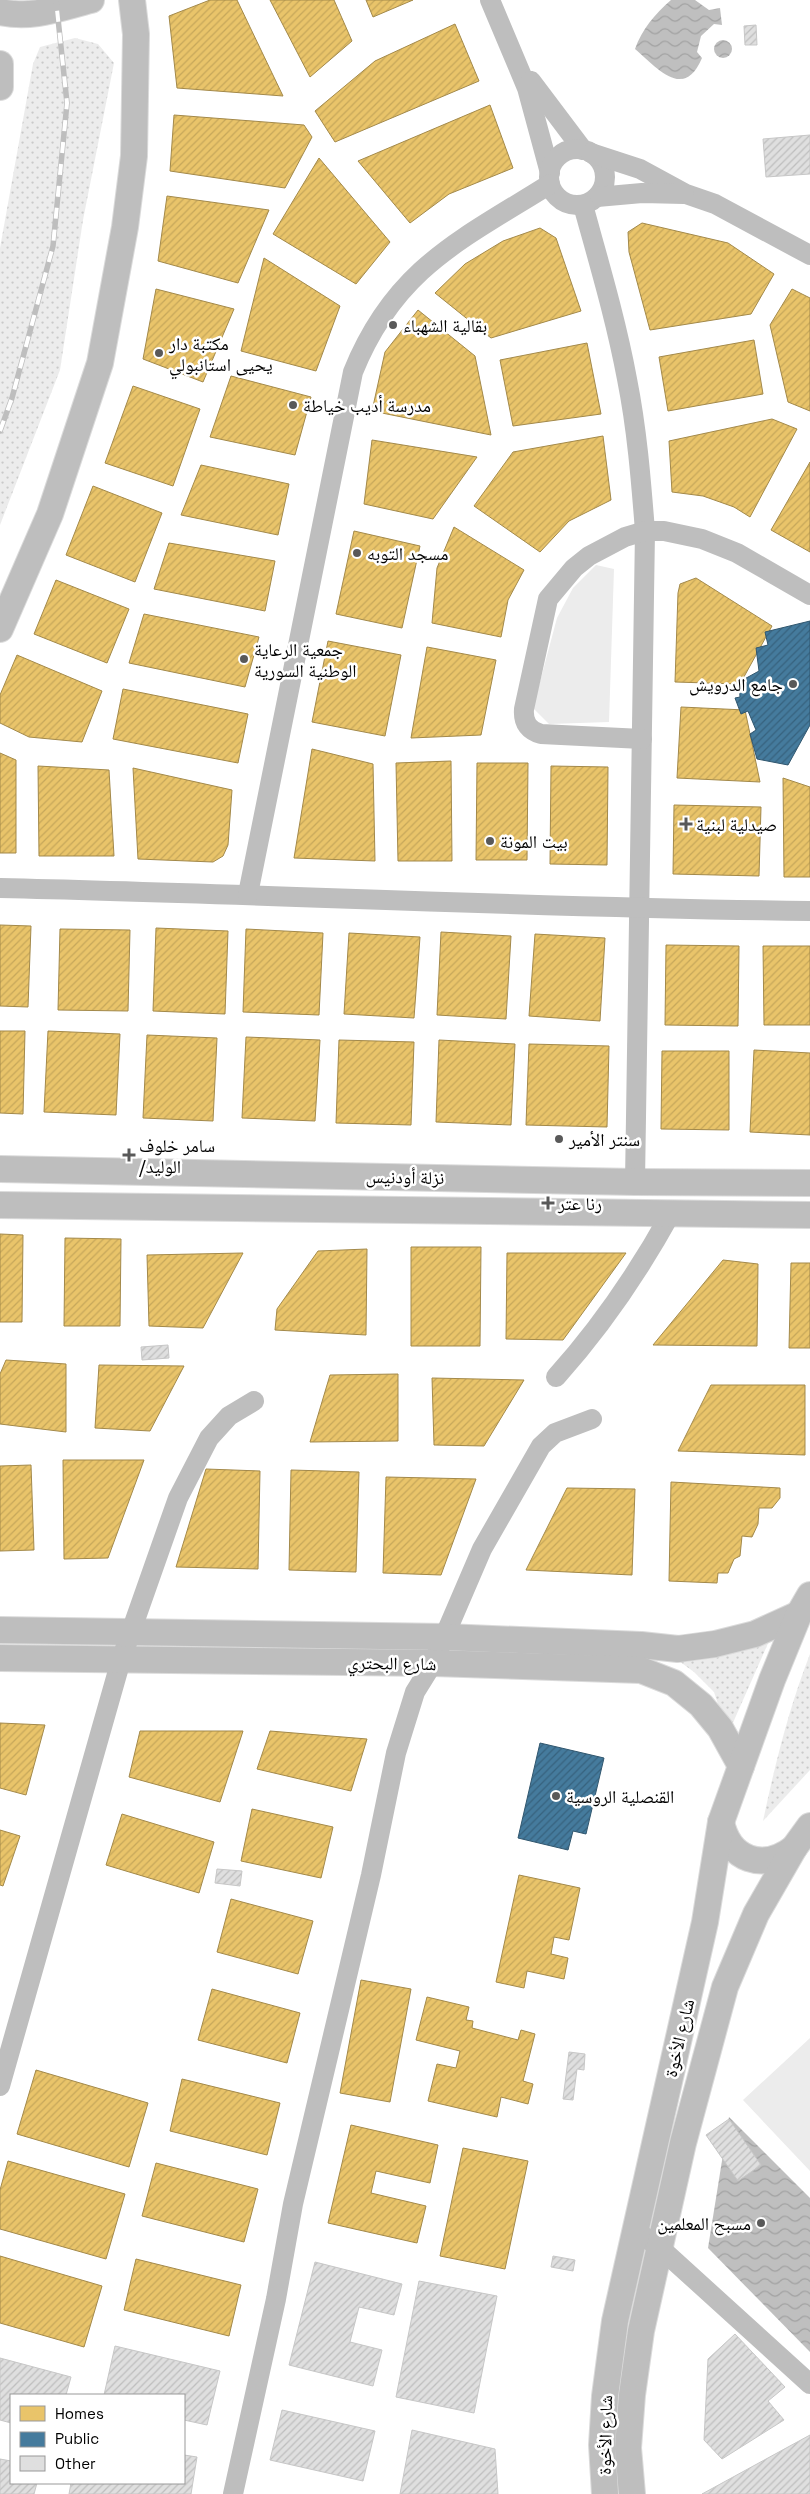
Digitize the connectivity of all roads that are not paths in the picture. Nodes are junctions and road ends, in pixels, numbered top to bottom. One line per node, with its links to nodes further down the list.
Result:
1 (12, 0): 5 (main road)
2 (91, 0): 5 (main road)
3 (132, 0): 16 (main road)
4 (490, 0): 6 (street)
5 (0, 11)
6 (516, 59): 9 (street); 10 (street)
7 (0, 64): 8 (main road)
8 (0, 87)
9 (587, 152): 10 (street); 11 (street); 12 (street)
10 (550, 179): 12 (street); 19 (street)
11 (686, 194): 12 (street); 13 (street)
12 (590, 201): 14 (street)
13 (810, 255)
14 (645, 531): 15 (street); 17 (street); 17 (street)
15 (810, 595)
16 (0, 629)
17 (642, 739): 20 (street)
18 (0, 888): 19 (street)
19 (248, 894): 20 (street)
20 (640, 909): 21 (street); 23 (street)
21 (810, 911)
22 (0, 1169): 23 (main road, نزلة أودنيس)
23 (636, 1182): 24 (main road, نزلة أودنيس)
24 (810, 1183)
25 (0, 1205): 26 (main road)
26 (671, 1213): 27 (main road); 28 (street)
27 (810, 1215)
28 (556, 1377)
29 (254, 1401): 33 (street)
30 (592, 1419): 34 (street)
31 (804, 1604): 34 (main road, شارع البحتري); 38 (main road, شارع الأخوة)
32 (0, 1630): 33 (main road, شارع البحتري)
33 (130, 1633): 34 (main road, شارع البحتري); 36 (street)
34 (445, 1637): 37 (street)
35 (0, 1658): 36 (main road, شارع البحتري)
36 (120, 1660): 37 (main road, شارع البحتري); 42 (street)
37 (433, 1663): 38 (main road, شارع البحتري); 46 (street)
38 (741, 1766): 39 (main road, شارع الأخوة)
39 (721, 1822): 41 (main road); 43 (main road, شارع الأخوة)
40 (810, 1826): 41 (main road, شارع الأخوة)
41 (794, 1848): 44 (main road, شارع الأخوة)
42 (0, 2086)
43 (636, 2230): 44 (street); 47 (main road, شارع الأخوة)
44 (659, 2247): 45 (street); 48 (main road, شارع الأخوة)
45 (810, 2384)
46 (233, 2494)
47 (605, 2494)
48 (632, 2494)

